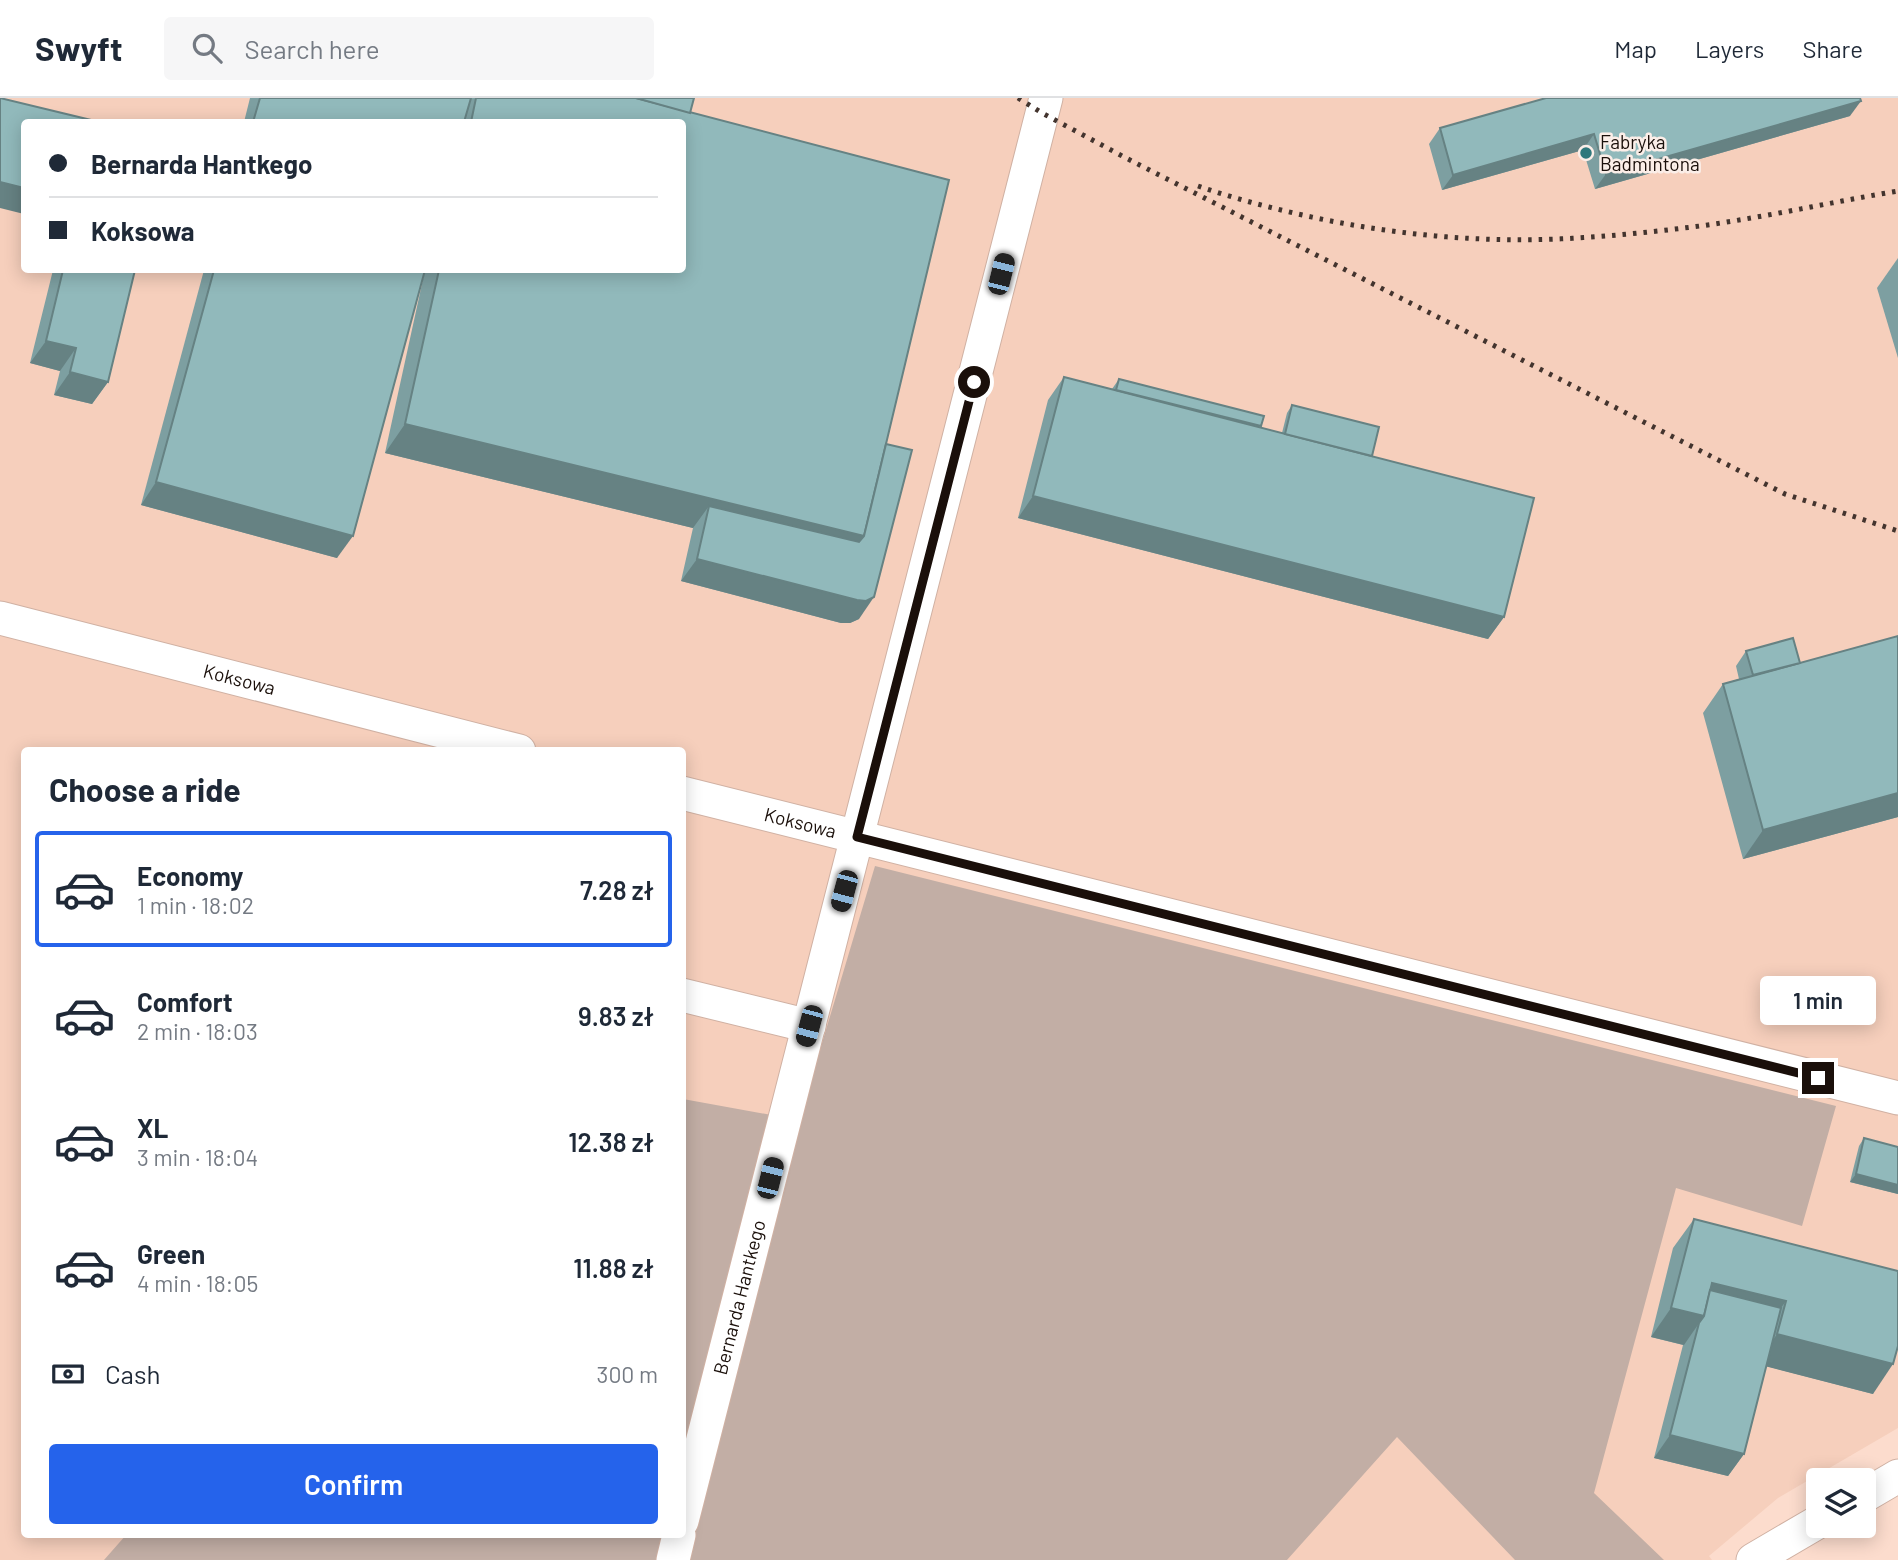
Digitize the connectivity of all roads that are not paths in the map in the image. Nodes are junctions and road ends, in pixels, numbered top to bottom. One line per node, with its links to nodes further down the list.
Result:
1 (1046, 98): 5 (street, Bernarda Hantkego)
2 (0, 618): 3 (street, Koksowa)
3 (503, 747)
4 (686, 794): 5 (street, Koksowa)
5 (857, 837): 7 (street, Bernarda Hantkego); 8 (street, Koksowa)
6 (686, 996): 7 (street)
7 (809, 1026): 11 (street, Bernarda Hantkego)
8 (1898, 1098)
9 (1898, 1476): 10 (street)
10 (1876, 1489)
11 (686, 1505)
12 (1806, 1529): 15 (street)
13 (678, 1538): 14 (street)
14 (673, 1560)
15 (1753, 1560)

